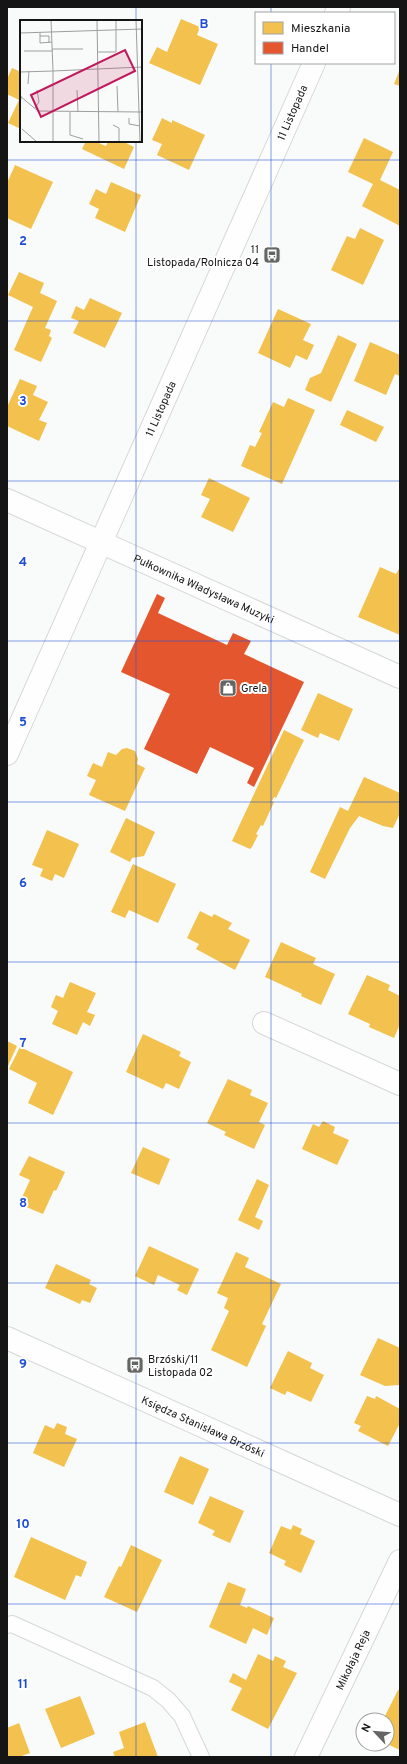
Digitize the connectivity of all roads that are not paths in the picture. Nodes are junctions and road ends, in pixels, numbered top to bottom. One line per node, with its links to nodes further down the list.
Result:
1 (314, 64): 3 (main road, 11 Listopada)
2 (7, 500): 3 (main road, Pułkownika Władysława Muzyki)
3 (101, 543): 4 (main road, Pułkownika Władysława Muzyki); 5 (main road, 11 Listopada)
4 (400, 677)
5 (7, 754)
6 (264, 1023): 7 (main road)
7 (400, 1084)
8 (7, 1338): 9 (main road, Księdza Stanisława Brzóski)
9 (400, 1515)
10 (400, 1561): 13 (main road, Mikołaja Reja)
11 (7, 1625): 12 (lane)
12 (201, 1757)
13 (306, 1757)

